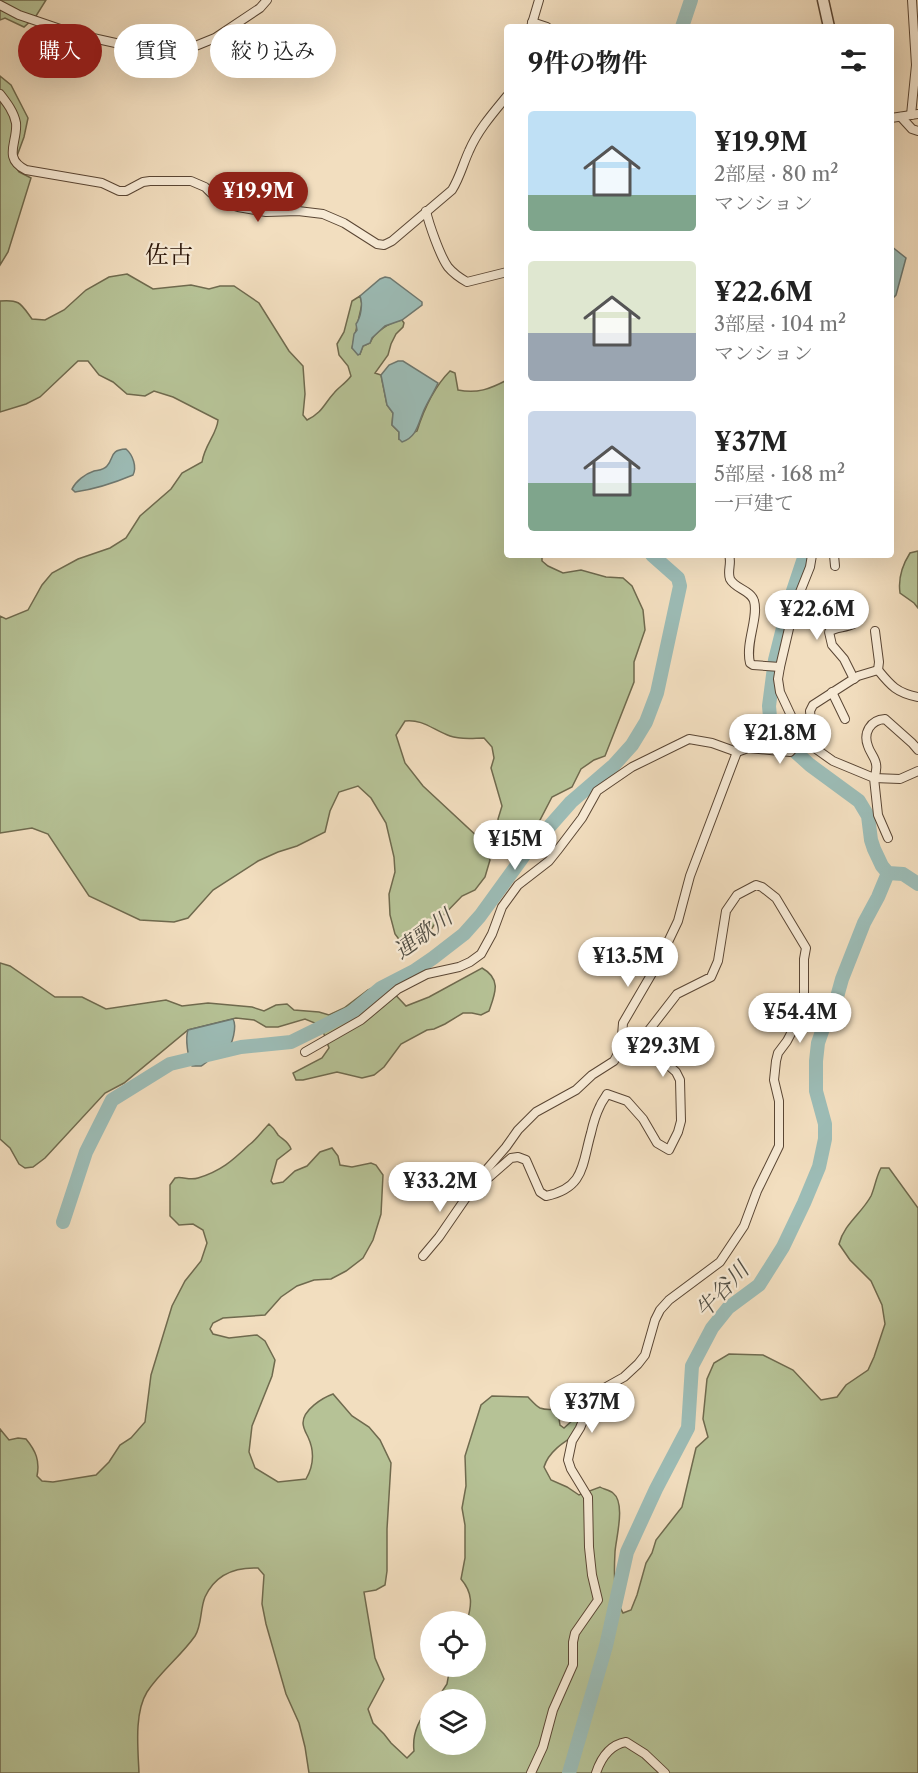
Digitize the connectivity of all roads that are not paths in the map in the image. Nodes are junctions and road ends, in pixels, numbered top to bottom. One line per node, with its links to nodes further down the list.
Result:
1 (267, 0): 5 (street)
2 (539, 0): 6 (street)
3 (823, 0): 7 (street)
4 (912, 0): 10 (street)
5 (0, 5)
6 (531, 24)
7 (828, 24)
8 (0, 94): 14 (street)
9 (504, 100): 14 (street)
10 (914, 115): 11 (street)
11 (901, 117): 12 (street); 13 (street)
12 (894, 118)
13 (918, 131)
14 (426, 211): 15 (street)
15 (504, 273)
16 (730, 558): 22 (street)
17 (812, 558): 22 (street)
18 (834, 558): 19 (street)
19 (835, 566)
20 (854, 624): 24 (street)
21 (875, 631): 23 (street)
22 (775, 666): 28 (street)
23 (878, 670): 24 (street); 26 (street)
24 (854, 679): 25 (street)
25 (832, 692): 27 (street); 28 (street)
26 (918, 697)
27 (845, 719)
28 (802, 739): 30 (street); 32 (street)
29 (918, 750): 32 (street)
30 (737, 752): 34 (street); 35 (street)
31 (918, 771): 32 (street)
32 (874, 778): 33 (street)
33 (888, 838)
34 (305, 1052)
35 (475, 1185): 36 (street); 37 (street)
36 (423, 1256)
37 (531, 1773)
38 (596, 1773): 39 (street)
39 (665, 1773)

